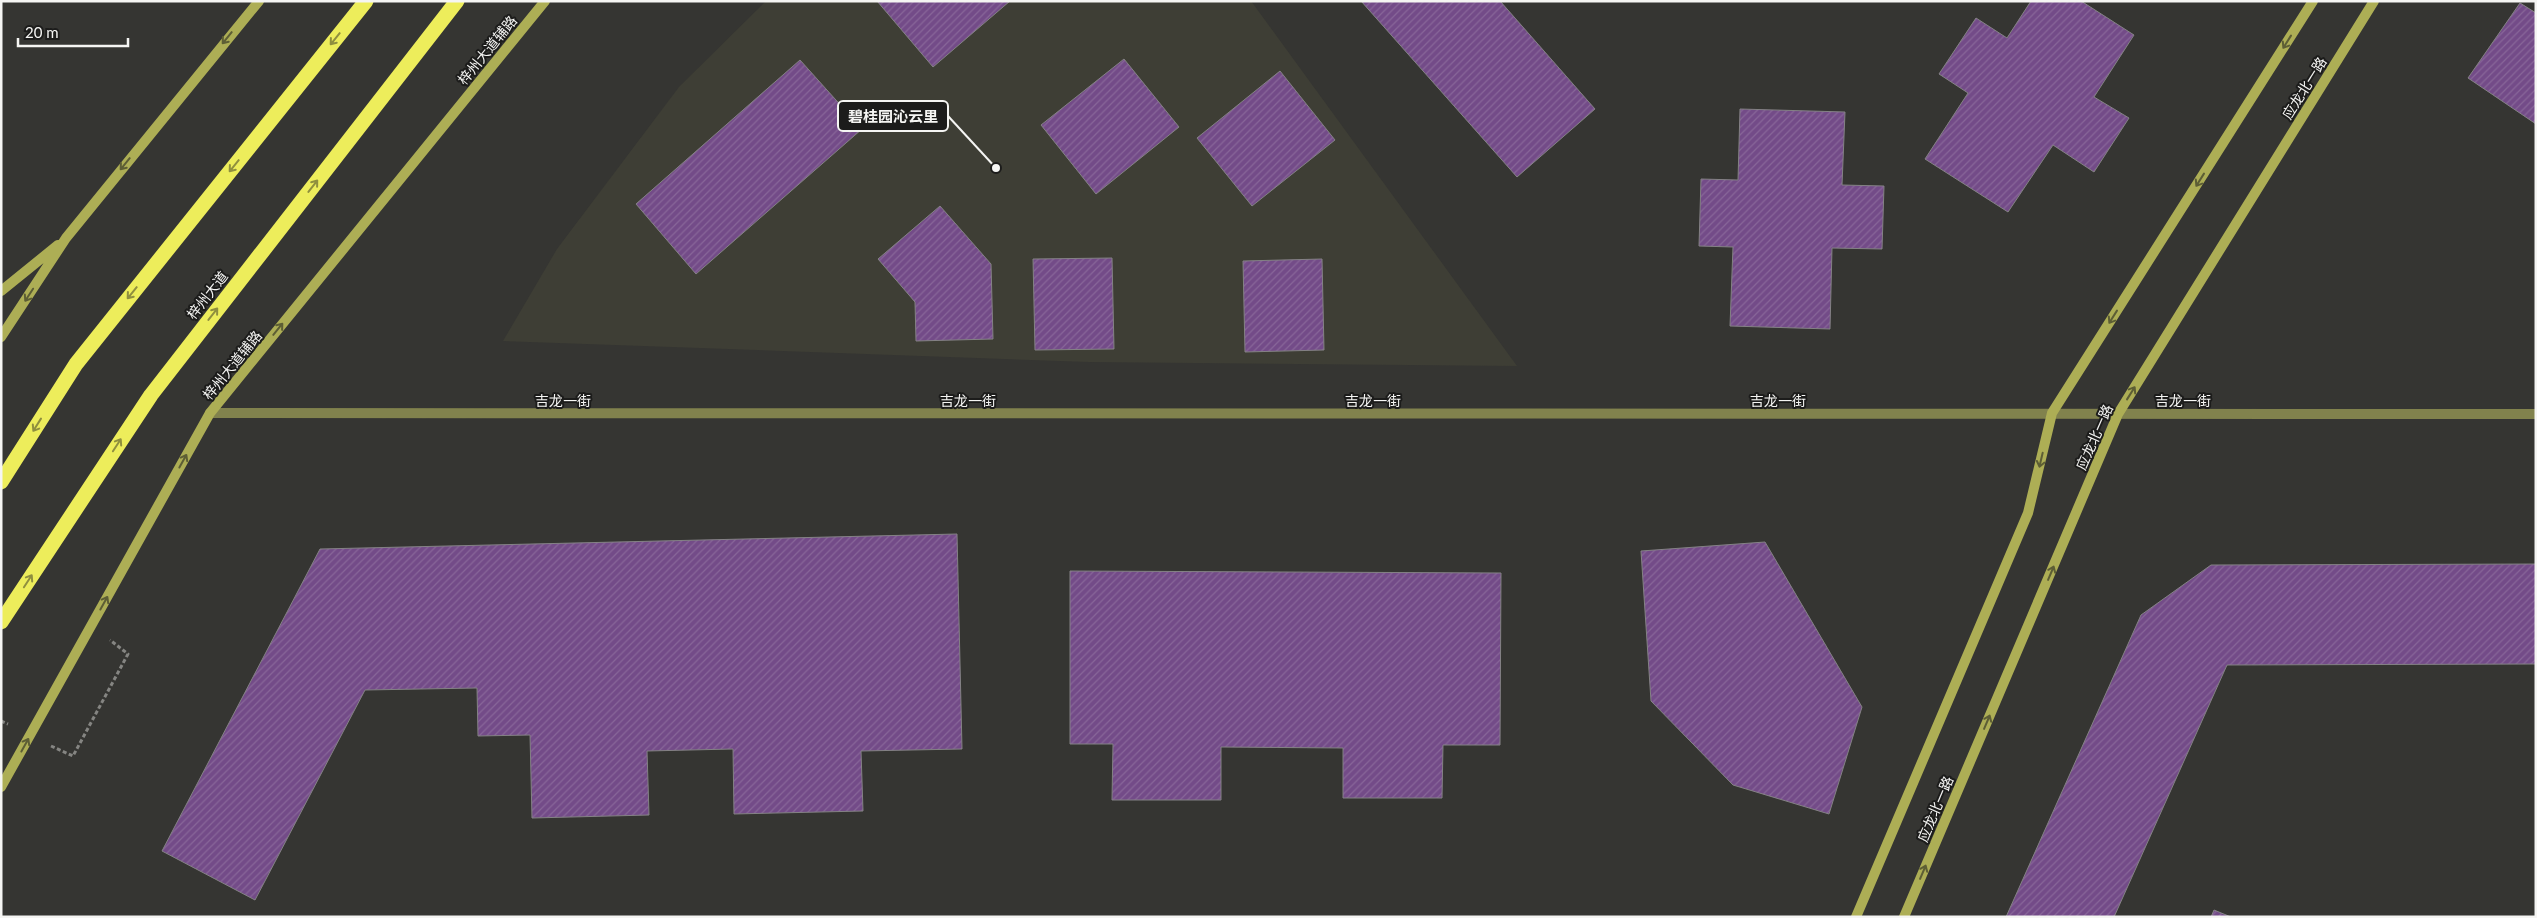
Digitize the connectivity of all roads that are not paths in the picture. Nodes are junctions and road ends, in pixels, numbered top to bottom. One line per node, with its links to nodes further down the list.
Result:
1 (259, 1): 7 (street, one-way to 7)
2 (366, 1): 14 (highway, one-way to 14)
3 (457, 1): 15 (highway, 梓州大道, one-way to 3)
4 (543, 1): 10 (street, 梓州大道辅路, one-way to 4)
5 (2313, 1): 11 (street, one-way to 11)
6 (2374, 1): 12 (street, 应龙北一路, one-way to 6)
7 (66, 238): 8 (street); 9 (street, one-way to 9)
8 (1, 291)
9 (1, 337)
10 (210, 413): 11 (street, 吉龙一街); 16 (street, 梓州大道辅路, one-way to 10)
11 (2052, 413): 12 (street, 吉龙一街); 17 (street, one-way to 17)
12 (2118, 414): 13 (street, 吉龙一街); 18 (street, 应龙北一路, one-way to 12)
13 (2536, 414)
14 (1, 482)
15 (1, 622)
16 (2, 786)
17 (1856, 917)
18 (1904, 917)

